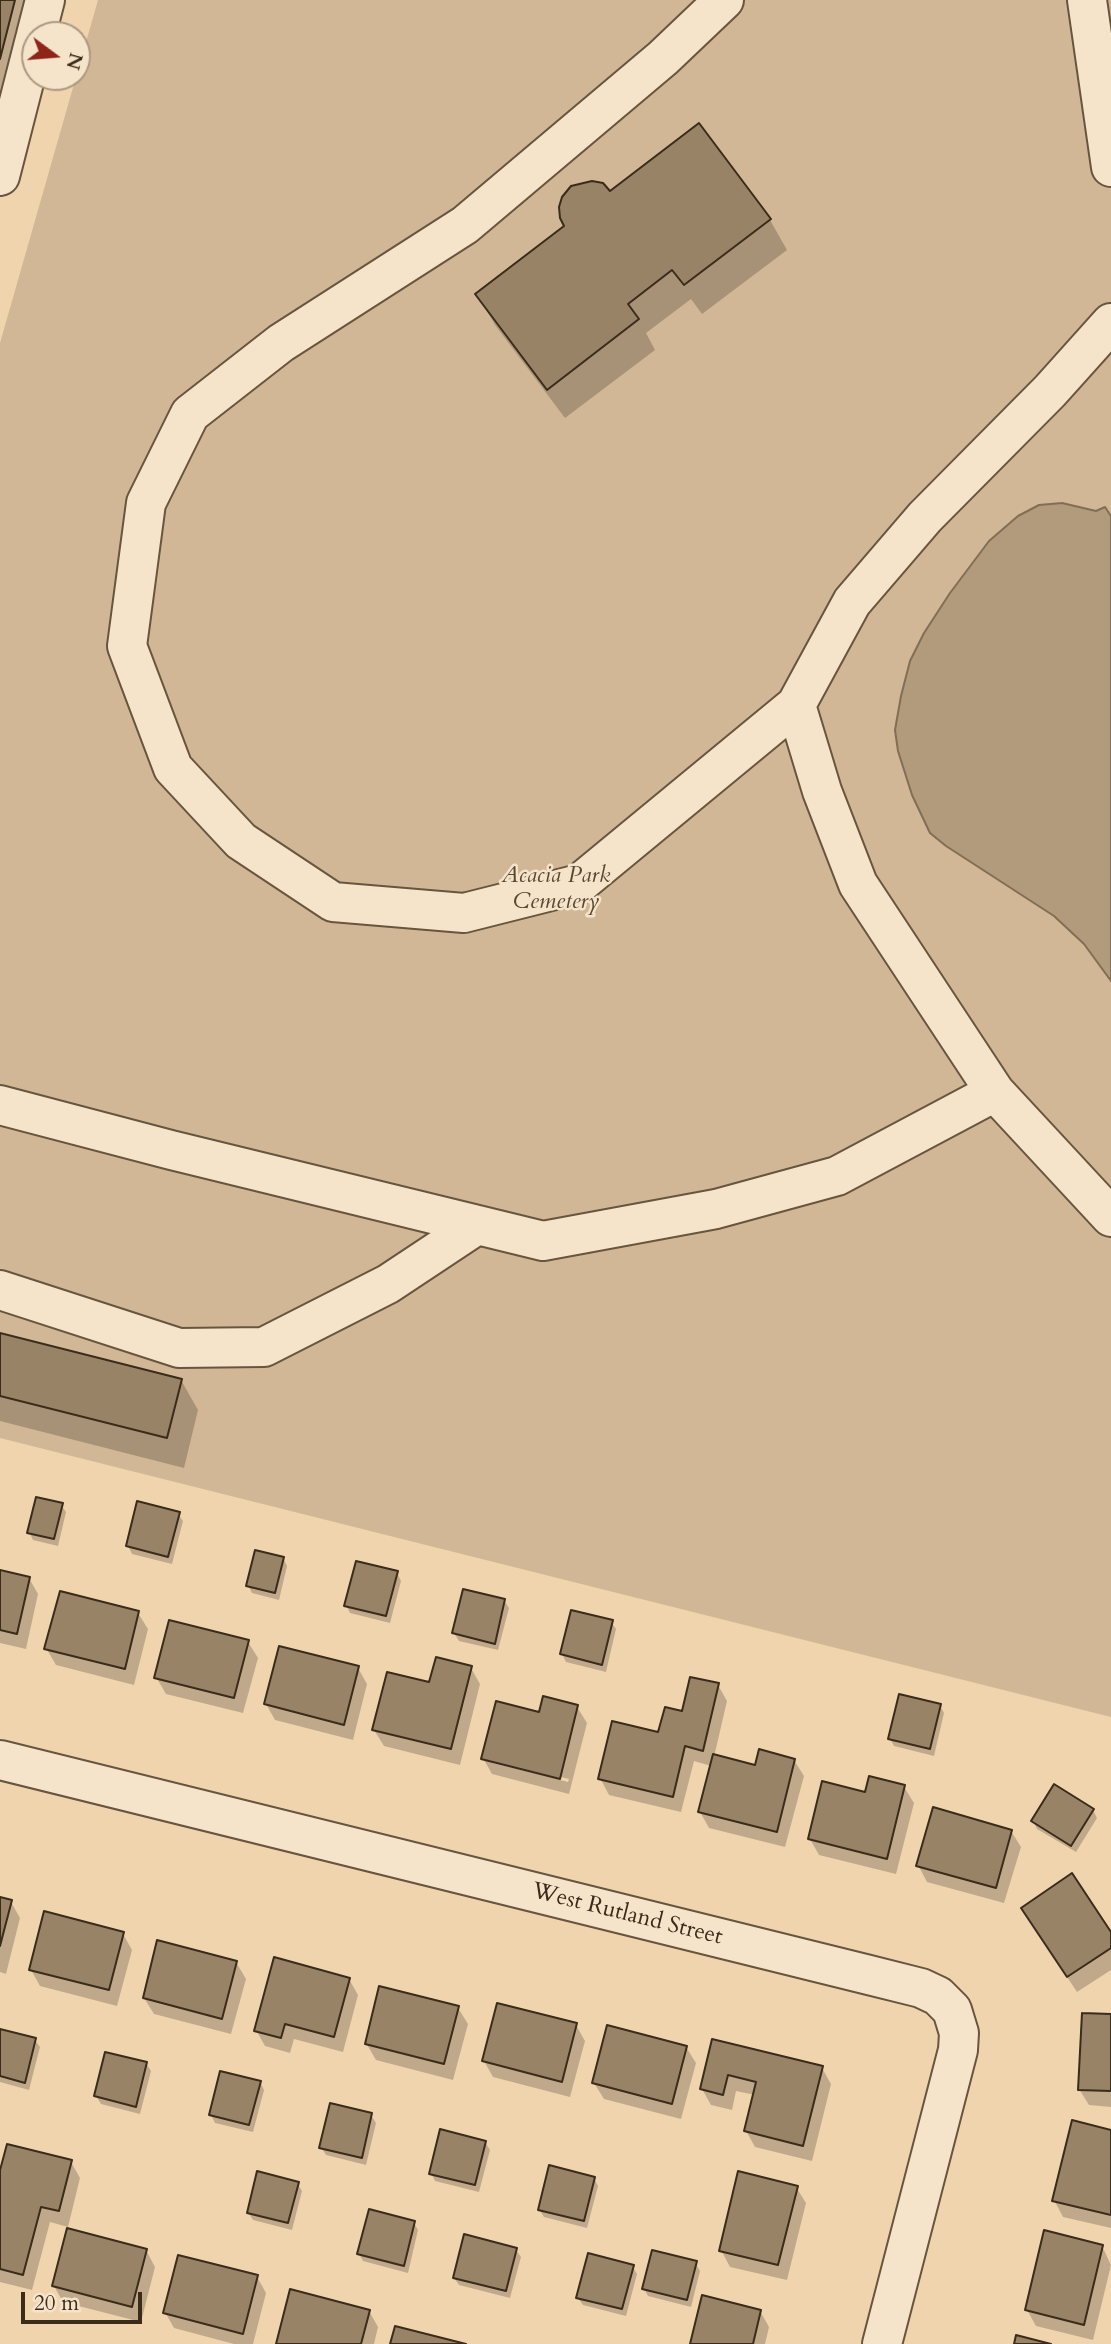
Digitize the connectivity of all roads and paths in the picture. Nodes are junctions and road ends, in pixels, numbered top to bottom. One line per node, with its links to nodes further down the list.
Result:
1 (45, 0): 4 (street)
2 (724, 0): 9 (street)
3 (1087, 0): 6 (street)
4 (39, 21)
5 (21, 91): 7 (street)
6 (1111, 167)
7 (0, 176)
8 (1111, 323): 9 (street)
9 (796, 705): 10 (street)
10 (995, 1092): 12 (street); 13 (street)
11 (0, 1105): 13 (street)
12 (1111, 1217)
13 (477, 1225): 14 (street)
14 (0, 1290)
15 (0, 1760): 16 (street, West Rutland Street)
16 (882, 2344)

